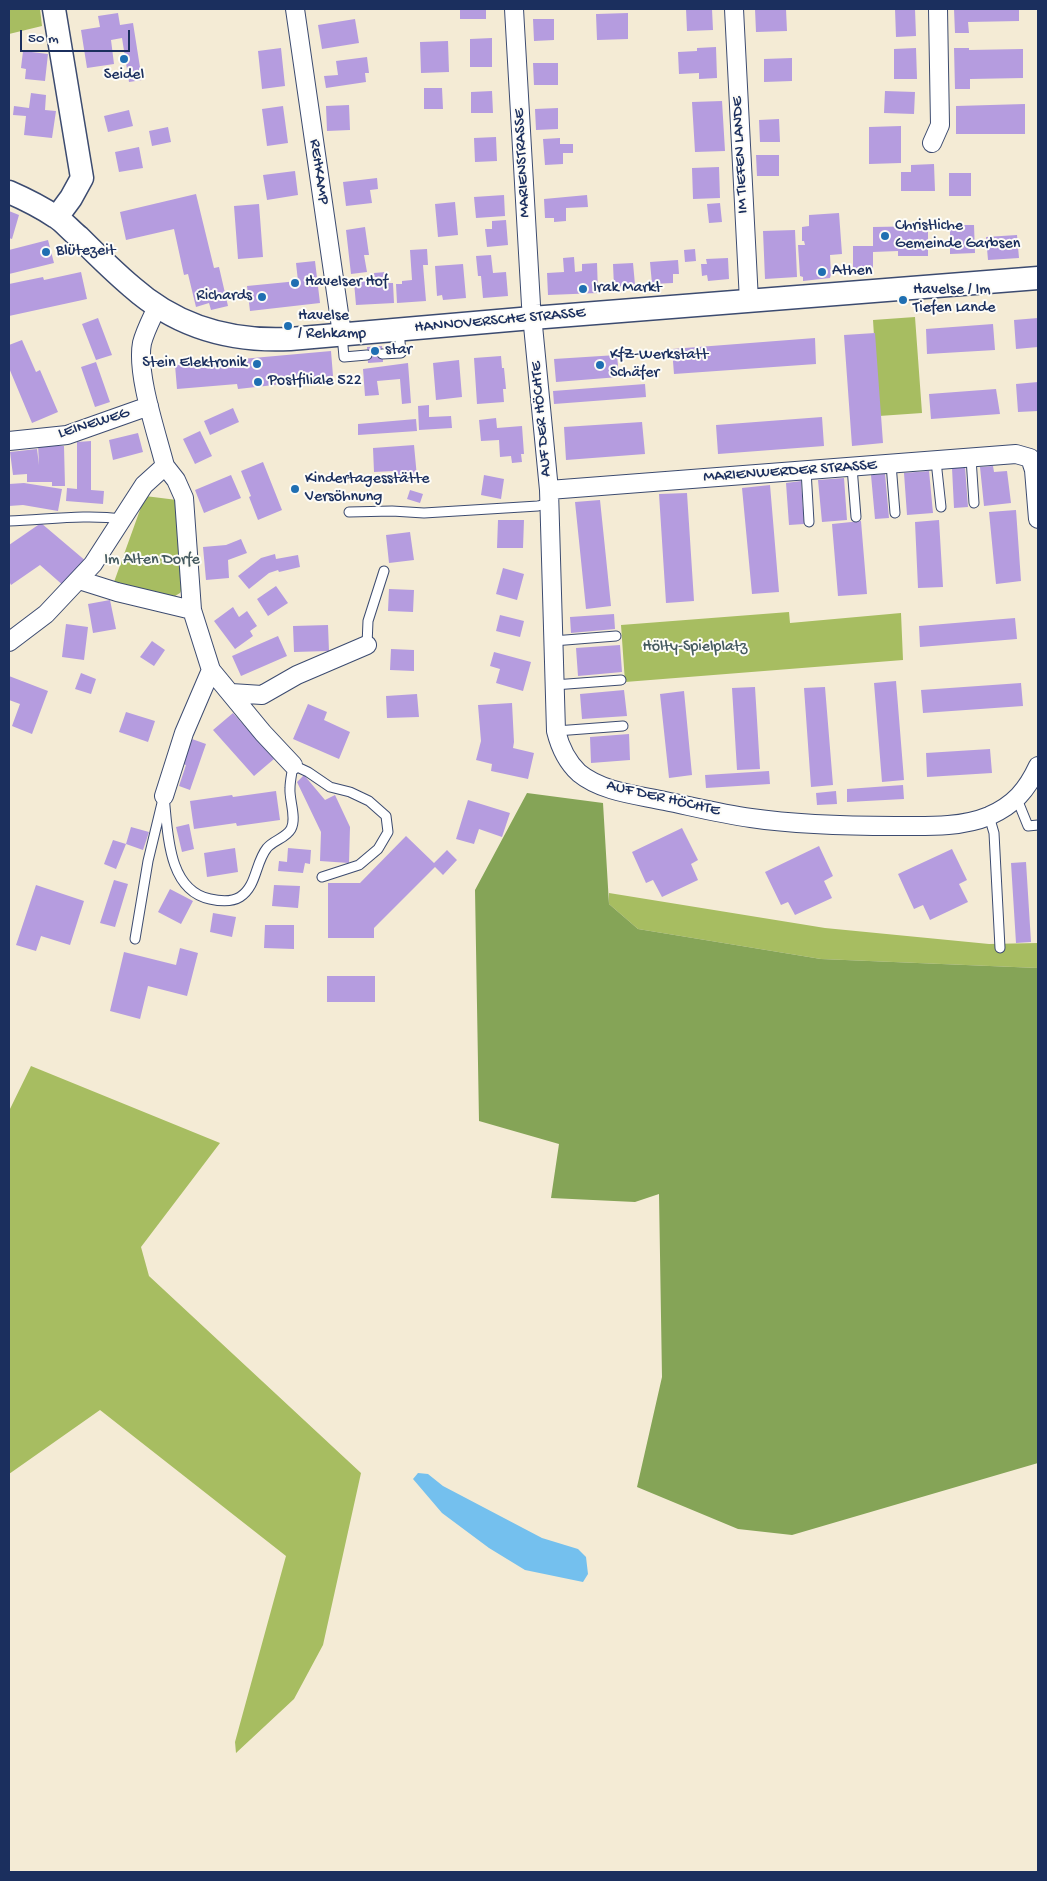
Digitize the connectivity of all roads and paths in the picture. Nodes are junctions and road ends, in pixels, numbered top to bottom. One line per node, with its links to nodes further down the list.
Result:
1 (54, 9): 8 (street)
2 (295, 9): 14 (street, REHKAMP)
3 (514, 9): 12 (street, MARIENSTRASSE)
4 (734, 9): 10 (street, IM TIEFEN LANDE)
5 (938, 9): 6 (street)
6 (932, 143)
7 (9, 192): 8 (street, HANNOVERSCHE STRASSE)
8 (57, 218): 11 (street, HANNOVERSCHE STRASSE)
9 (1038, 278): 10 (street, HANNOVERSCHE STRASSE)
10 (749, 302): 12 (street, HANNOVERSCHE STRASSE)
11 (157, 307): 14 (street, HANNOVERSCHE STRASSE); 17 (street)
12 (532, 318): 13 (street, HANNOVERSCHE STRASSE); 25 (street, AUF DER HÖCHTE)
13 (399, 329): 14 (street, HANNOVERSCHE STRASSE); 15 (lane)
14 (342, 334): 16 (lane)
15 (382, 354)
16 (367, 355)
17 (149, 406): 18 (street, LEINEWEG); 22 (street)
18 (9, 441)
19 (971, 458): 20 (street, MARIENWERDER STRASSE); 26 (lane); 32 (street, MARIENWERDER STRASSE)
20 (936, 461): 21 (street, MARIENWERDER STRASSE); 27 (lane)
21 (891, 464): 23 (street, MARIENWERDER STRASSE); 29 (lane)
22 (165, 466): 31 (street); 37 (street)
23 (852, 467): 24 (street, MARIENWERDER STRASSE); 30 (lane)
24 (806, 470): 25 (street, MARIENWERDER STRASSE); 34 (lane)
25 (549, 496): 28 (lane); 39 (street, AUF DER HÖCHTE)
26 (974, 503)
27 (940, 507)
28 (349, 512)
29 (895, 513)
30 (856, 517)
31 (122, 519): 33 (lane); 36 (street)
32 (1038, 519)
33 (9, 521)
34 (809, 522)
35 (384, 571): 41 (lane)
36 (79, 580): 37 (street); 40 (street)
37 (192, 610): 42 (street)
38 (616, 636): 39 (lane)
39 (553, 641): 44 (street, AUF DER HÖCHTE)
40 (9, 642)
41 (366, 644): 45 (street)
42 (211, 670): 45 (street); 50 (street)
43 (621, 680): 44 (lane)
44 (554, 685): 47 (street, AUF DER HÖCHTE)
45 (231, 694): 48 (street)
46 (623, 726): 47 (lane)
47 (556, 730): 52 (street, AUF DER HÖCHTE)
48 (293, 765): 50 (lane); 54 (lane)
49 (1038, 766): 51 (street, AUF DER HÖCHTE)
50 (164, 796): 55 (lane)
51 (1017, 799): 52 (street, AUF DER HÖCHTE); 53 (lane)
52 (989, 816): 56 (lane)
53 (1038, 826)
54 (322, 877)
55 (135, 939)
56 (1000, 948)

